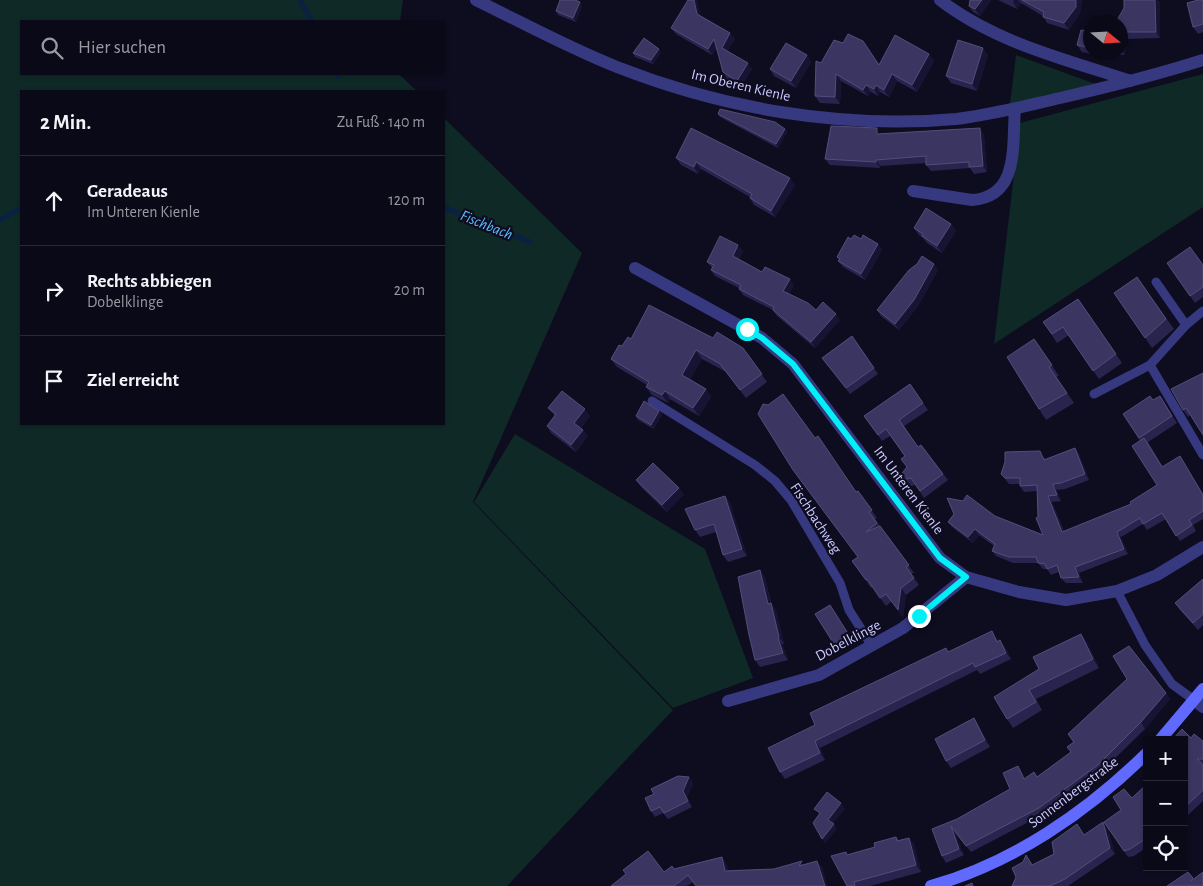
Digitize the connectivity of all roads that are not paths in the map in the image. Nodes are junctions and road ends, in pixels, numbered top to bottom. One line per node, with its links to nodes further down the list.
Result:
1 (476, 0): 5 (street, Im Oberen Kienle)
2 (940, 0): 4 (street)
3 (1203, 60): 4 (street, Im Oberen Kienle)
4 (1131, 81): 5 (street, Im Oberen Kienle)
5 (1015, 109): 6 (street)
6 (913, 191)
7 (635, 268): 16 (street, Im Unteren Kienle)
8 (1156, 282): 10 (lane)
9 (1203, 311): 10 (lane)
10 (1186, 325): 11 (lane)
11 (1150, 365): 12 (lane); 14 (lane)
12 (1094, 394)
13 (652, 402): 18 (lane, Fischbachweg)
14 (1203, 455)
15 (1203, 548): 17 (street, Im Unteren Kienle)
16 (966, 577): 17 (street, Im Unteren Kienle); 18 (street, Dobelklinge)
17 (1117, 591): 21 (lane)
18 (872, 646): 20 (street, Dobelklinge)
19 (1203, 690): 21 (street)
20 (728, 701)
21 (1199, 704): 22 (street)
22 (1164, 736)
23 (1143, 757): 24 (street, Sonnenbergstraße)
24 (931, 886)

